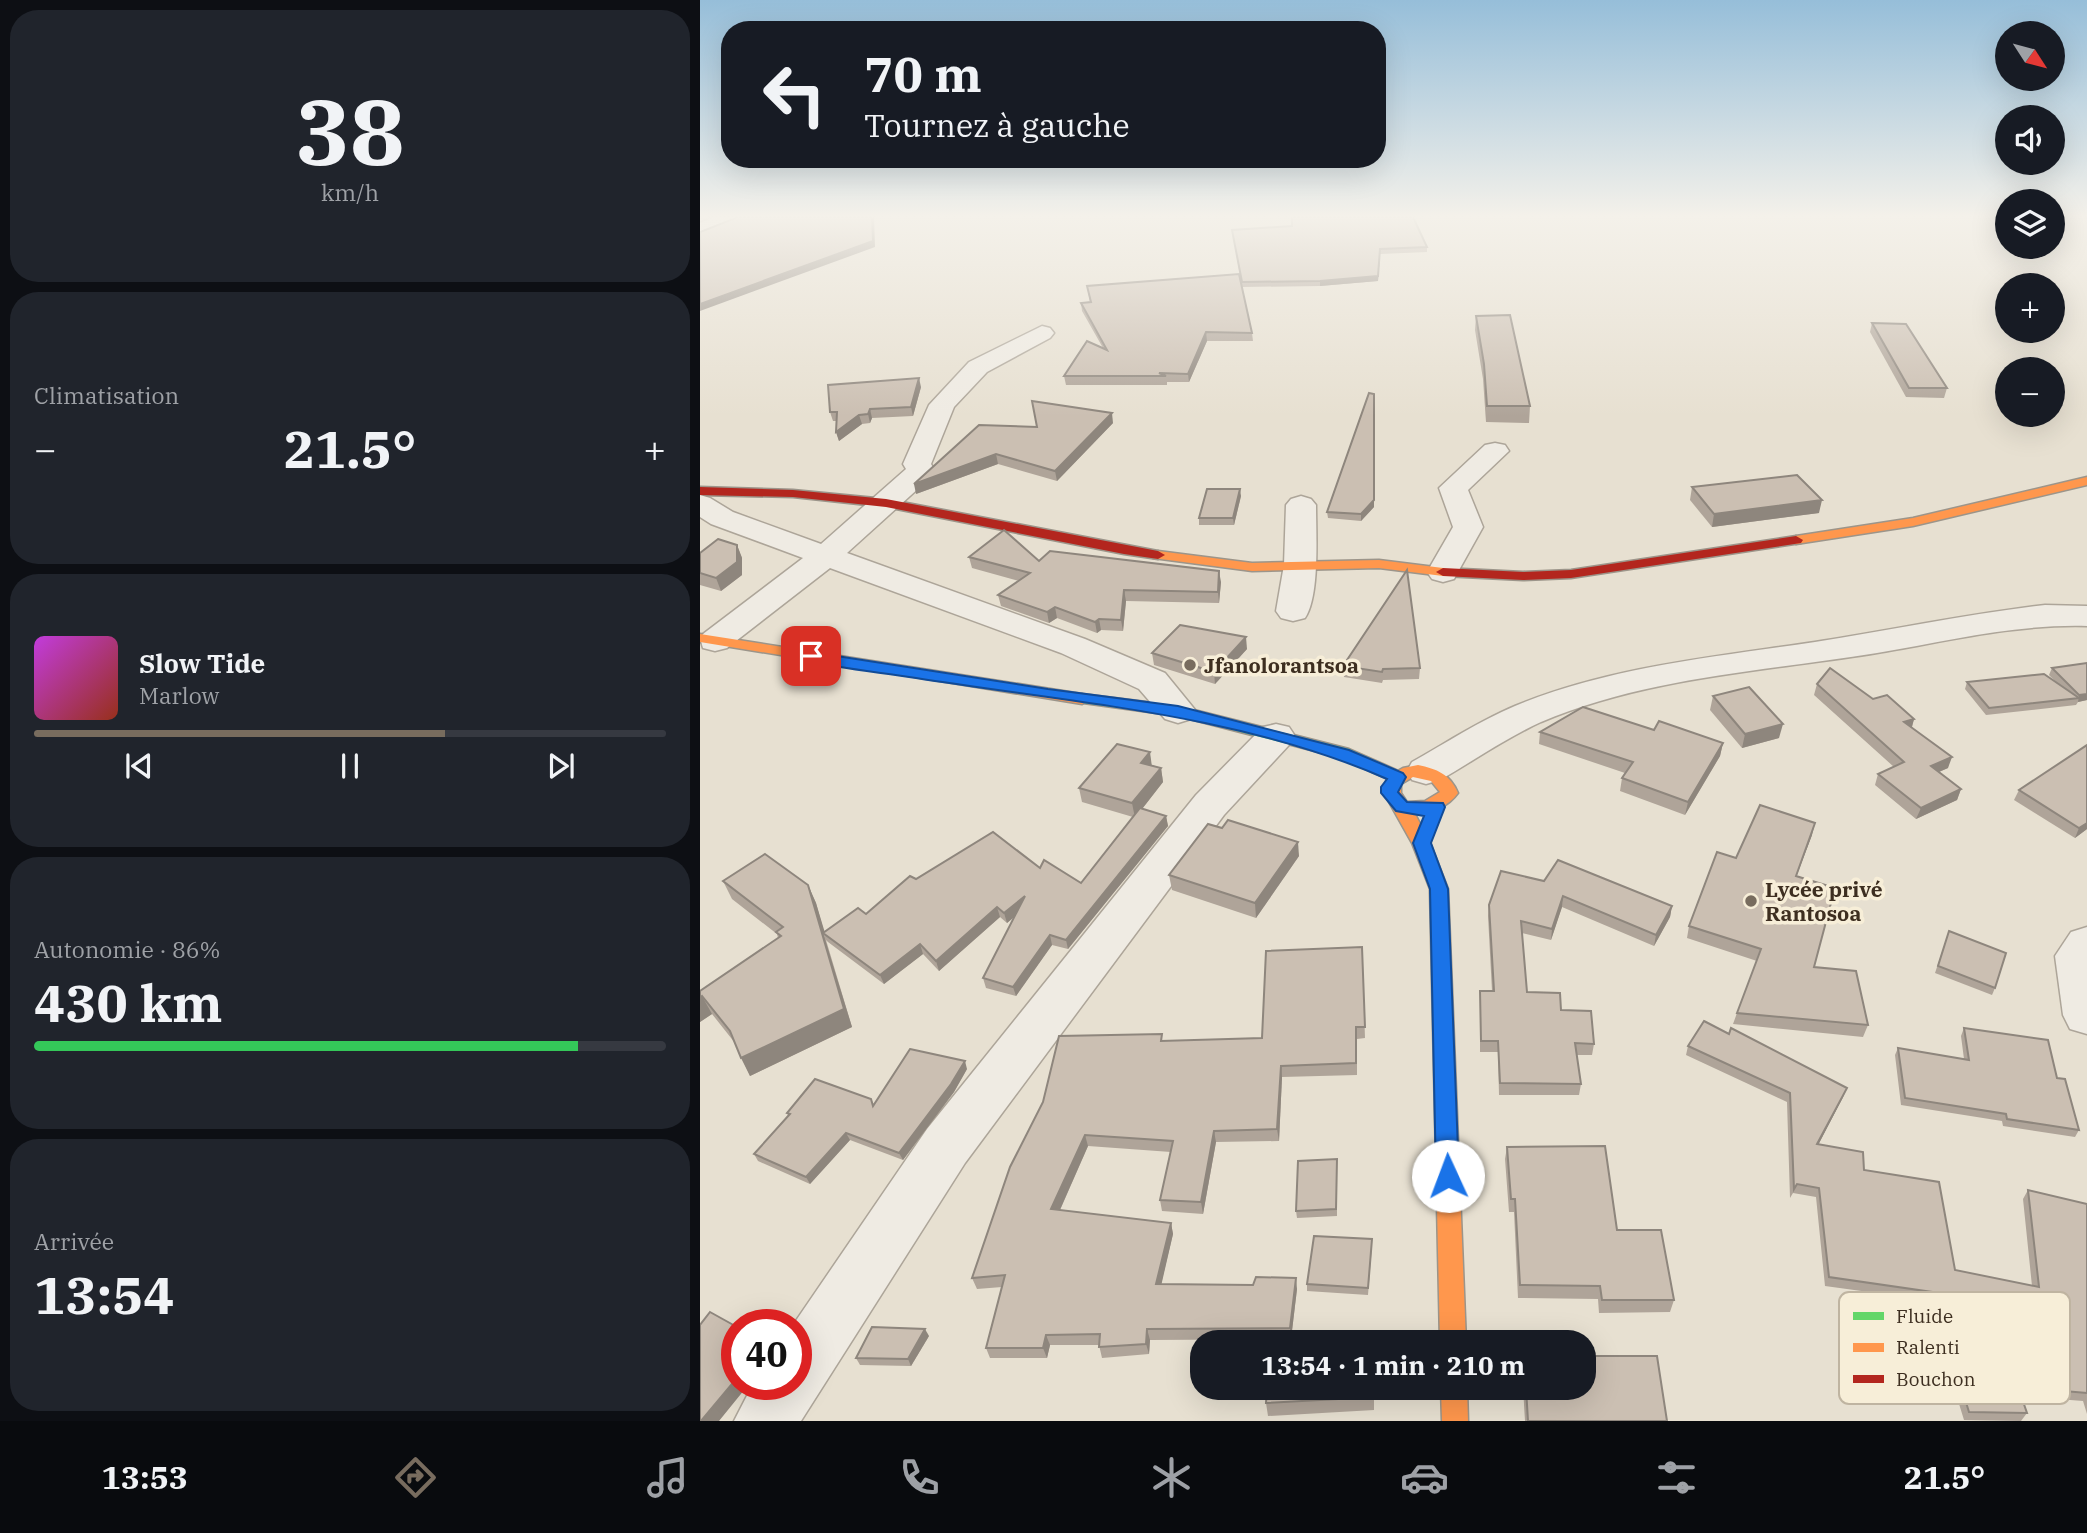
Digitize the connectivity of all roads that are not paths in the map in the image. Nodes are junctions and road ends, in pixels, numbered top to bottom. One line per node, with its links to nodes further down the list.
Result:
1 (1042, 332): 5 (street)
2 (1495, 451): 10 (street)
3 (2087, 481): 10 (street)
4 (700, 491): 5 (street)
5 (886, 502): 8 (street); 9 (street)
6 (700, 504): 8 (street)
7 (1301, 505): 9 (street)
8 (827, 555): 13 (street); 14 (street)
9 (1300, 565): 10 (street); 11 (street)
10 (1443, 572)
11 (1293, 611)
12 (2087, 616): 17 (street)
13 (707, 640): 14 (street)
14 (1178, 711): 15 (street)
15 (1276, 736): 16 (street); 23 (street)
16 (1343, 753): 17 (street); 18 (street)
17 (1427, 787): 18 (street); 18 (street); 19 (street)
18 (1397, 803): 19 (street)
19 (1422, 843): 22 (street)
20 (2087, 944): 21 (street)
21 (2087, 1015)
22 (1453, 1330)
23 (812, 1349)
24 (779, 1400): 26 (street)
25 (1454, 1400): 27 (street)
26 (765, 1421)
27 (1455, 1421)

